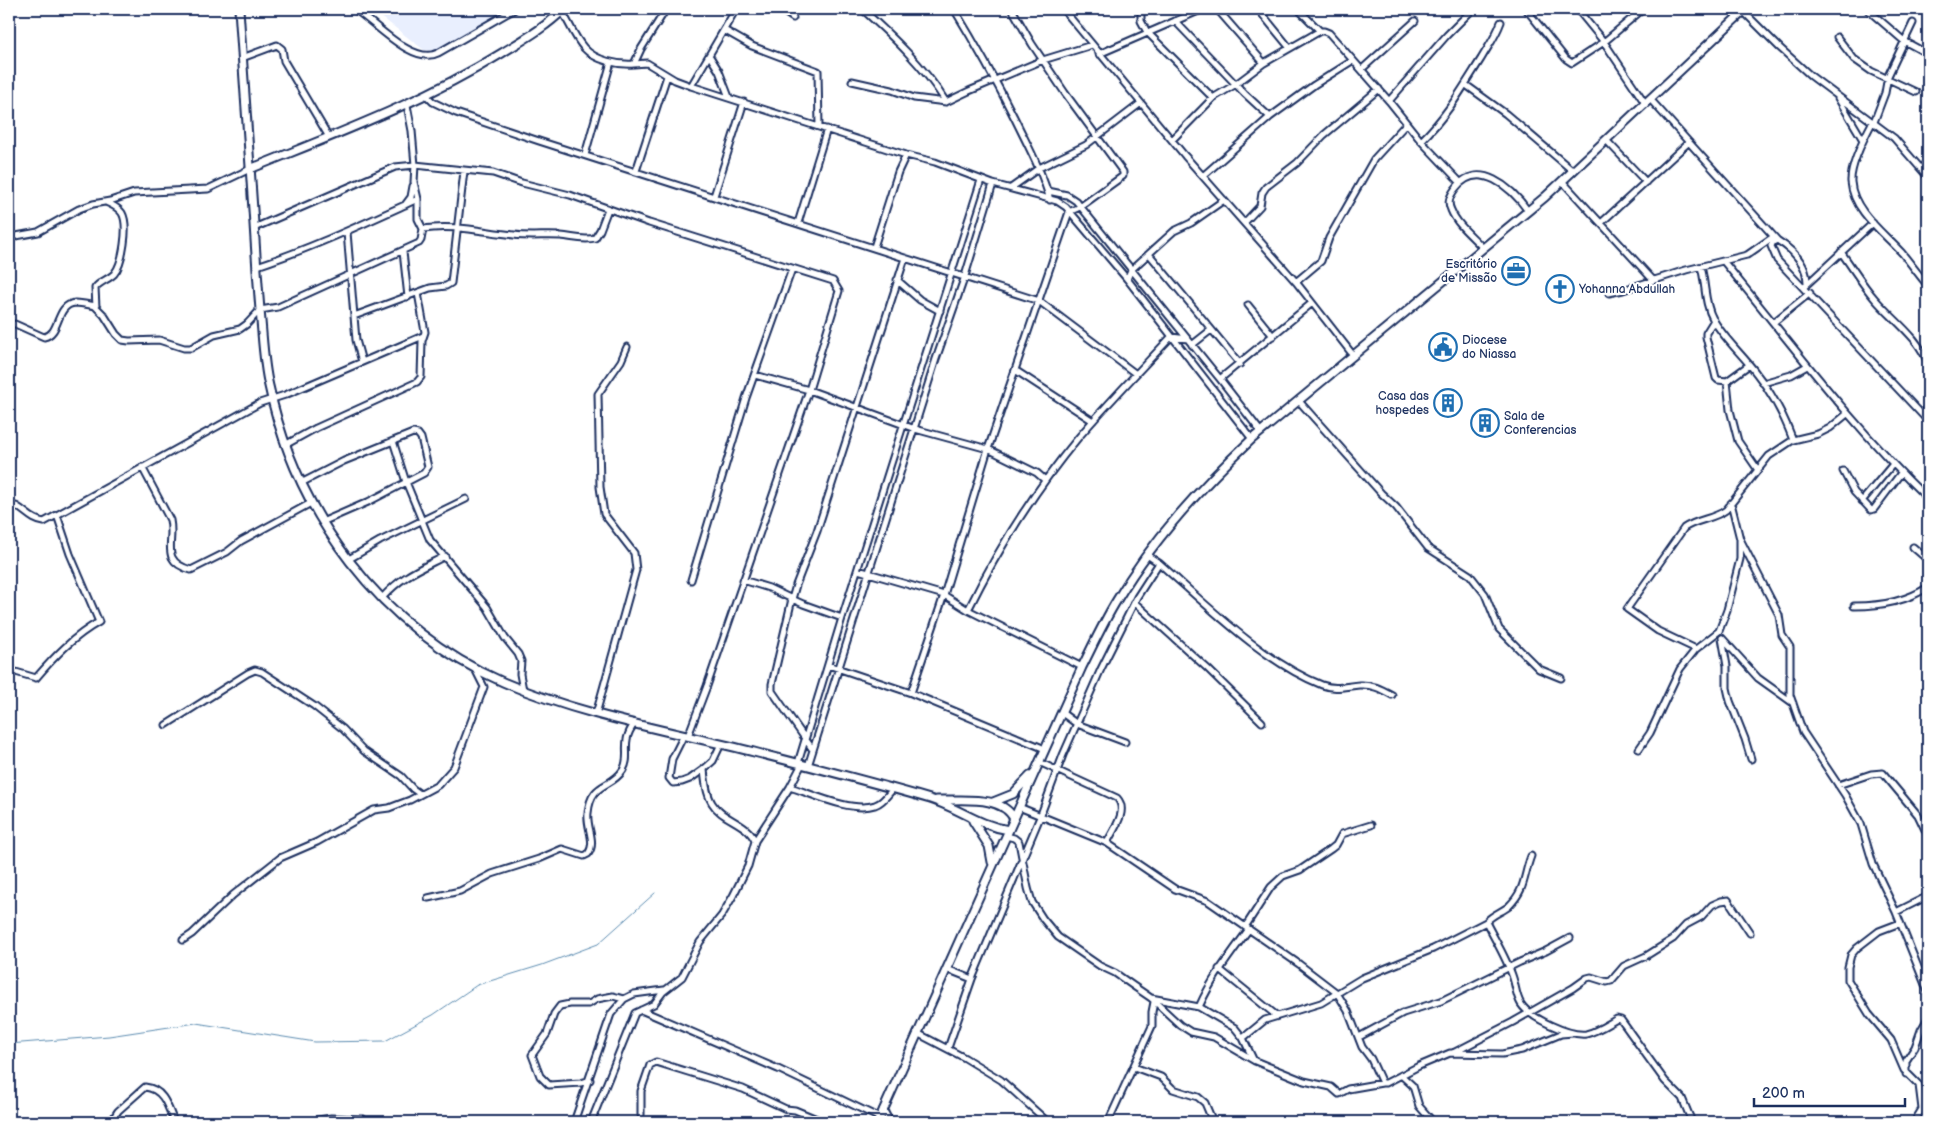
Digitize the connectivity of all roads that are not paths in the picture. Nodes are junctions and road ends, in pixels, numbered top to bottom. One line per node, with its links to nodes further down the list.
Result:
1 (239, 9): 41 (street)
2 (354, 9): 3 (street)
3 (515, 9)
4 (736, 9): 30 (street)
5 (780, 9): 25 (street)
6 (862, 9): 64 (street)
7 (954, 9): 51 (street)
8 (1012, 9): 42 (street)
9 (1063, 9): 36 (street)
10 (1140, 9): 31 (street)
11 (1203, 9): 27 (street)
12 (1217, 9): 45 (street)
13 (1258, 9): 37 (street)
14 (1298, 9): 32 (street)
15 (1473, 9): 61 (street)
16 (1526, 9): 35 (street)
17 (1577, 9): 35 (street)
18 (1632, 9): 24 (street)
19 (1643, 9): 24 (street)
20 (1867, 9): 34 (street)
21 (563, 10): 44 (street); 57 (street)
22 (1743, 10): 58 (street); 62 (street)
23 (663, 14): 46 (street)
24 (1636, 14): 35 (street)
25 (793, 18)
26 (1416, 20): 47 (street)
27 (1175, 21): 31 (street); 52 (street)
28 (1501, 22): 53 (street)
29 (1913, 22): 34 (street)
30 (724, 30): 40 (street); 70 (street)
31 (1147, 32): 38 (street); 60 (street)
32 (1320, 32): 37 (street); 43 (street)
33 (1836, 37): 49 (street)
34 (1904, 41): 39 (street); 49 (street)
35 (1604, 42): 62 (street)
36 (1092, 45): 38 (street); 42 (street)
37 (1289, 47): 45 (street)
38 (1100, 54): 65 (street)
39 (1928, 54)
40 (709, 56): 54 (street); 59 (street)
41 (242, 58): 72 (street); 83 (street)
42 (1043, 60): 51 (street); 73 (street)
43 (1352, 61): 47 (street); 67 (street)
44 (611, 62): 46 (street); 79 (street)
45 (1264, 63): 52 (street)
46 (634, 64): 48 (street)
47 (1362, 69): 55 (street)
48 (667, 76): 54 (street); 85 (street)
49 (1888, 80): 56 (street); 68 (street)
50 (852, 81): 64 (street)
51 (995, 81): 64 (street); 82 (street)
52 (1236, 84): 60 (street); 67 (street)
53 (1466, 85): 75 (street); 86 (street)
54 (692, 86): 59 (street)
55 (1379, 89): 61 (street); 107 (street)
56 (1916, 92)
57 (426, 95): 66 (street); 79 (street)
58 (1837, 95): 68 (street); 77 (street)
59 (729, 97): 63 (street)
60 (1213, 98): 74 (street)
61 (1389, 101): 69 (street)
62 (1647, 101): 76 (street); 78 (street)
63 (744, 102): 70 (street); 97 (street)
64 (946, 102)
65 (1141, 103): 73 (street); 74 (street)
66 (408, 105): 72 (street); 81 (street)
67 (1270, 117): 87 (street)
68 (1874, 122): 77 (street); 88 (street)
69 (1406, 124): 75 (street); 134 (street)
70 (819, 126): 71 (street)
71 (827, 129): 80 (street); 108 (street)
72 (329, 137): 83 (street)
73 (1097, 138): 82 (street); 103 (street)
74 (1172, 140): 87 (street)
75 (1420, 140): 92 (street)
76 (1606, 140): 86 (street); 93 (street)
77 (1863, 140): 110 (street)
78 (1689, 142): 93 (street); 115 (street)
79 (585, 154): 85 (street)
80 (906, 155): 89 (street); 117 (street)
81 (415, 165): 84 (street); 91 (street); 112 (street)
82 (1039, 168): 95 (street); 96 (street)
83 (250, 170): 101 (street); 112 (street)
84 (464, 171): 104 (street); 111 (street)
85 (636, 171): 97 (street)
86 (1573, 171): 90 (street)
87 (1204, 176): 100 (street)
88 (1928, 177)
89 (981, 180): 94 (street); 128 (street)
90 (1562, 181): 105 (street); 109 (street)
91 (414, 182): 98 (street); 102 (street)
92 (1460, 182): 105 (street); 118 (street)
93 (1646, 182): 109 (street)
94 (992, 184): 95 (street); 130 (street)
95 (1011, 188): 99 (street)
96 (1048, 191): 99 (street); 103 (street)
97 (714, 196): 108 (street)
98 (418, 199): 102 (street); 113 (street)
99 (1050, 200): 106 (street)
100 (1224, 200): 107 (street); 121 (street)
101 (106, 202): 116 (street); 144 (street)
102 (404, 206): 114 (street)
103 (1080, 207): 106 (street); 127 (street)
104 (608, 209): 111 (street); 126 (street)
105 (1528, 211): 118 (street)
106 (1069, 212): 131 (street); 141 (street)
107 (1245, 222): 134 (street)
108 (798, 223): 117 (street)
109 (1602, 223): 133 (street)
110 (1873, 223): 120 (street); 135 (street)
111 (456, 227): 113 (street); 137 (street)
112 (254, 228): 124 (street)
113 (422, 229): 119 (street)
114 (347, 232): 124 (street); 129 (street)
115 (1775, 238): 123 (street); 136 (street); 136 (street)
116 (9, 240)
117 (874, 247): 122 (street)
118 (1483, 248): 158 (street)
119 (403, 252): 129 (street); 140 (street)
120 (1841, 252): 136 (street); 164 (street)
121 (1148, 254): 127 (street); 151 (street)
122 (904, 258): 128 (street); 132 (street)
123 (1724, 262): 125 (street); 149 (street)
124 (257, 266): 145 (street)
125 (1701, 267): 133 (street); 148 (street)
126 (792, 269): 168 (street); 172 (street)
127 (1131, 270): 131 (street); 155 (street)
128 (952, 272): 130 (street); 146 (street)
129 (351, 275): 145 (street); 147 (street)
130 (965, 276): 141 (street); 160 (street)
131 (1127, 279): 154 (street)
132 (897, 280): 146 (street); 175 (street)
133 (1653, 280): 138 (street)
134 (1296, 282): 142 (street)
135 (1927, 282)
136 (1806, 285): 139 (street)
137 (418, 293): 140 (street); 152 (street)
138 (1609, 293)
139 (1810, 293): 149 (street); 178 (street)
140 (408, 296): 147 (street)
141 (1039, 301): 166 (street); 167 (street)
142 (1312, 303): 153 (street); 158 (street)
143 (1248, 305): 153 (street)
144 (96, 306): 145 (street); 150 (street)
145 (260, 310): 173 (street)
146 (940, 311): 159 (street)
147 (354, 316): 161 (street)
148 (1714, 320): 163 (street); 170 (street)
149 (1774, 322): 165 (street)
150 (16, 324)
151 (1211, 330): 156 (street); 162 (street)
152 (423, 336): 161 (street); 185 (street)
153 (1273, 336): 162 (street)
154 (1171, 337): 155 (street); 167 (street); 182 (street)
155 (1188, 339): 156 (street)
156 (1192, 345): 169 (street)
157 (627, 347): 237 (street)
158 (1353, 355): 174 (street)
159 (926, 357): 160 (street); 179 (street)
160 (936, 358): 180 (street)
161 (362, 362): 173 (street)
162 (1240, 364): 169 (street)
163 (1749, 364): 170 (street); 171 (street)
164 (1928, 364)
165 (1807, 366): 171 (street); 176 (street)
166 (1015, 370): 177 (street); 186 (street)
167 (1136, 374): 177 (street)
168 (755, 375): 172 (street); 213 (street)
169 (1220, 378): 181 (street)
170 (1727, 381): 189 (street)
171 (1763, 383): 183 (street)
172 (809, 390): 175 (street); 214 (street)
173 (272, 400): 185 (street); 188 (street)
174 (1298, 400): 181 (street); 231 (street)
175 (857, 407): 179 (street); 218 (street)
176 (1847, 414): 183 (street); 187 (street)
177 (1092, 421): 192 (street)
178 (1928, 421)
179 (904, 425): 180 (street); 211 (street)
180 (915, 429): 186 (street); 212 (street)
181 (1260, 432): 182 (street)
182 (1252, 439): 206 (street)
183 (1793, 440): 189 (street)
184 (393, 441): 193 (street); 193 (street); 194 (street)
185 (285, 445): 194 (street)
186 (988, 449): 192 (street); 216 (street)
187 (1893, 464): 191 (street); 197 (street)
188 (142, 467): 198 (street); 201 (street)
189 (1758, 470): 199 (street)
190 (1843, 471): 197 (street)
191 (1901, 473): 196 (street); 197 (street)
192 (1045, 480): 221 (street)
193 (406, 482): 202 (street); 203 (street)
194 (301, 483): 198 (street)
195 (466, 498): 202 (street)
196 (1928, 499)
197 (1862, 501)
198 (311, 503): 203 (street)
199 (1731, 503): 204 (street); 225 (street)
200 (9, 507): 201 (street)
201 (57, 515): 230 (street)
202 (421, 521): 207 (street); 208 (street)
203 (322, 522): 208 (street)
204 (1740, 539): 223 (street); 235 (street)
205 (1913, 547): 209 (street)
206 (1147, 555): 210 (street); 229 (street)
207 (445, 556): 217 (street); 232 (street)
208 (349, 559): 217 (street)
209 (1928, 560)
210 (1159, 563): 219 (street); 234 (street)
211 (858, 570): 212 (street); 222 (street)
212 (869, 574): 216 (street); 228 (street)
213 (691, 580)
214 (743, 580): 218 (street); 242 (street)
215 (1928, 587): 220 (street)
216 (944, 595): 221 (street); 233 (street)
217 (382, 598): 227 (street)
218 (792, 599): 222 (street); 243 (street)
219 (1134, 602): 238 (street); 240 (street)
220 (1854, 606)
221 (968, 610): 229 (street)
222 (842, 618): 226 (street)
223 (1719, 631): 224 (street); 225 (street)
224 (1722, 638): 235 (street); 249 (street)
225 (1696, 649): 246 (street)
226 (828, 665): 228 (street); 243 (street)
227 (474, 666): 232 (street); 257 (street)
228 (840, 668): 233 (street); 248 (street)
229 (1082, 668): 236 (street)
230 (9, 670)
231 (1561, 678)
232 (523, 690): 237 (street)
233 (911, 693): 247 (street)
234 (1392, 695)
235 (1794, 704): 254 (street)
236 (1062, 713): 240 (street); 247 (street)
237 (596, 714): 239 (street)
238 (1262, 722)
239 (635, 723): 242 (street); 273 (street)
240 (1077, 724): 244 (street); 253 (street)
241 (166, 725): 257 (street)
242 (686, 736): 245 (street); 252 (street)
243 (806, 740): 248 (street); 250 (street)
244 (1125, 742)
245 (721, 744): 250 (street); 252 (street)
246 (1639, 748)
247 (1045, 749): 251 (street)
248 (813, 750): 250 (street)
249 (1751, 759)
250 (803, 765): 255 (street); 256 (street)
251 (1038, 765): 253 (street); 259 (street); 260 (street)
252 (704, 769): 267 (street)
253 (1058, 769): 262 (street); 268 (street)
254 (1838, 784): 266 (street); 274 (street)
255 (790, 786): 256 (street); 267 (street)
256 (892, 790): 258 (street)
257 (420, 794): 280 (street)
258 (934, 800): 259 (street); 261 (street)
259 (992, 802): 263 (street)
260 (1019, 806): 262 (street); 263 (street)
261 (970, 817): 265 (street); 271 (street)
262 (1040, 817): 268 (street); 270 (street)
263 (1014, 819): 265 (street)
264 (1371, 825): 277 (street)
265 (1007, 833): 270 (street); 271 (street)
266 (1928, 836)
267 (755, 841): 285 (street)
268 (1107, 843): 277 (street)
269 (1531, 856): 275 (street)
270 (1023, 857): 284 (street); 289 (street)
271 (992, 865): 282 (street)
272 (1928, 896): 274 (street)
273 (428, 898)
274 (1896, 912): 276 (street)
275 (1486, 922): 281 (street); 287 (street)
276 (1900, 923): 286 (street); 303 (street)
277 (1247, 928): 283 (street); 287 (street)
278 (1750, 933): 292 (street)
279 (1570, 938): 281 (street)
280 (183, 940)
281 (1508, 968): 292 (street); 297 (street)
282 (947, 969): 284 (street); 295 (street)
283 (1219, 969): 290 (street); 293 (street)
284 (972, 979): 299 (street)
285 (667, 989): 288 (street); 291 (street)
286 (1928, 992)
287 (1337, 993): 293 (street); 297 (street)
288 (624, 998): 305 (street); 305 (street)
289 (1152, 1000): 290 (street); 301 (street); 302 (street)
290 (1199, 1007): 298 (street)
291 (641, 1010): 312 (street); 318 (street)
292 (1529, 1013): 296 (street); 300 (street)
293 (1277, 1016): 298 (street)
294 (1928, 1018): 303 (street)
295 (917, 1032): 299 (street); 308 (street)
296 (1573, 1033): 300 (street); 326 (street)
297 (1358, 1037): 306 (street)
298 (1243, 1038): 301 (street)
299 (948, 1048): 310 (street)
300 (1453, 1053): 304 (street)
301 (1255, 1061): 306 (street)
302 (1134, 1067): 323 (street); 324 (street)
303 (1906, 1074): 309 (street)
304 (1401, 1075): 306 (street); 325 (street)
305 (590, 1080): 317 (street)
306 (1382, 1082)
307 (1928, 1105): 309 (street)
308 (884, 1109): 312 (street); 320 (street)
309 (1922, 1110): 327 (street)
310 (1036, 1112): 321 (street); 322 (street)
311 (641, 1116): 319 (street)
312 (879, 1120)
313 (111, 1122): 314 (street)
314 (174, 1122)
315 (306, 1122): 316 (street)
316 (366, 1122)
317 (574, 1122)
318 (591, 1122)
319 (824, 1122)
320 (890, 1122)
321 (1038, 1122)
322 (1048, 1122)
323 (1108, 1122)
324 (1213, 1122)
325 (1433, 1122)
326 (1692, 1122)
327 (1914, 1122)

